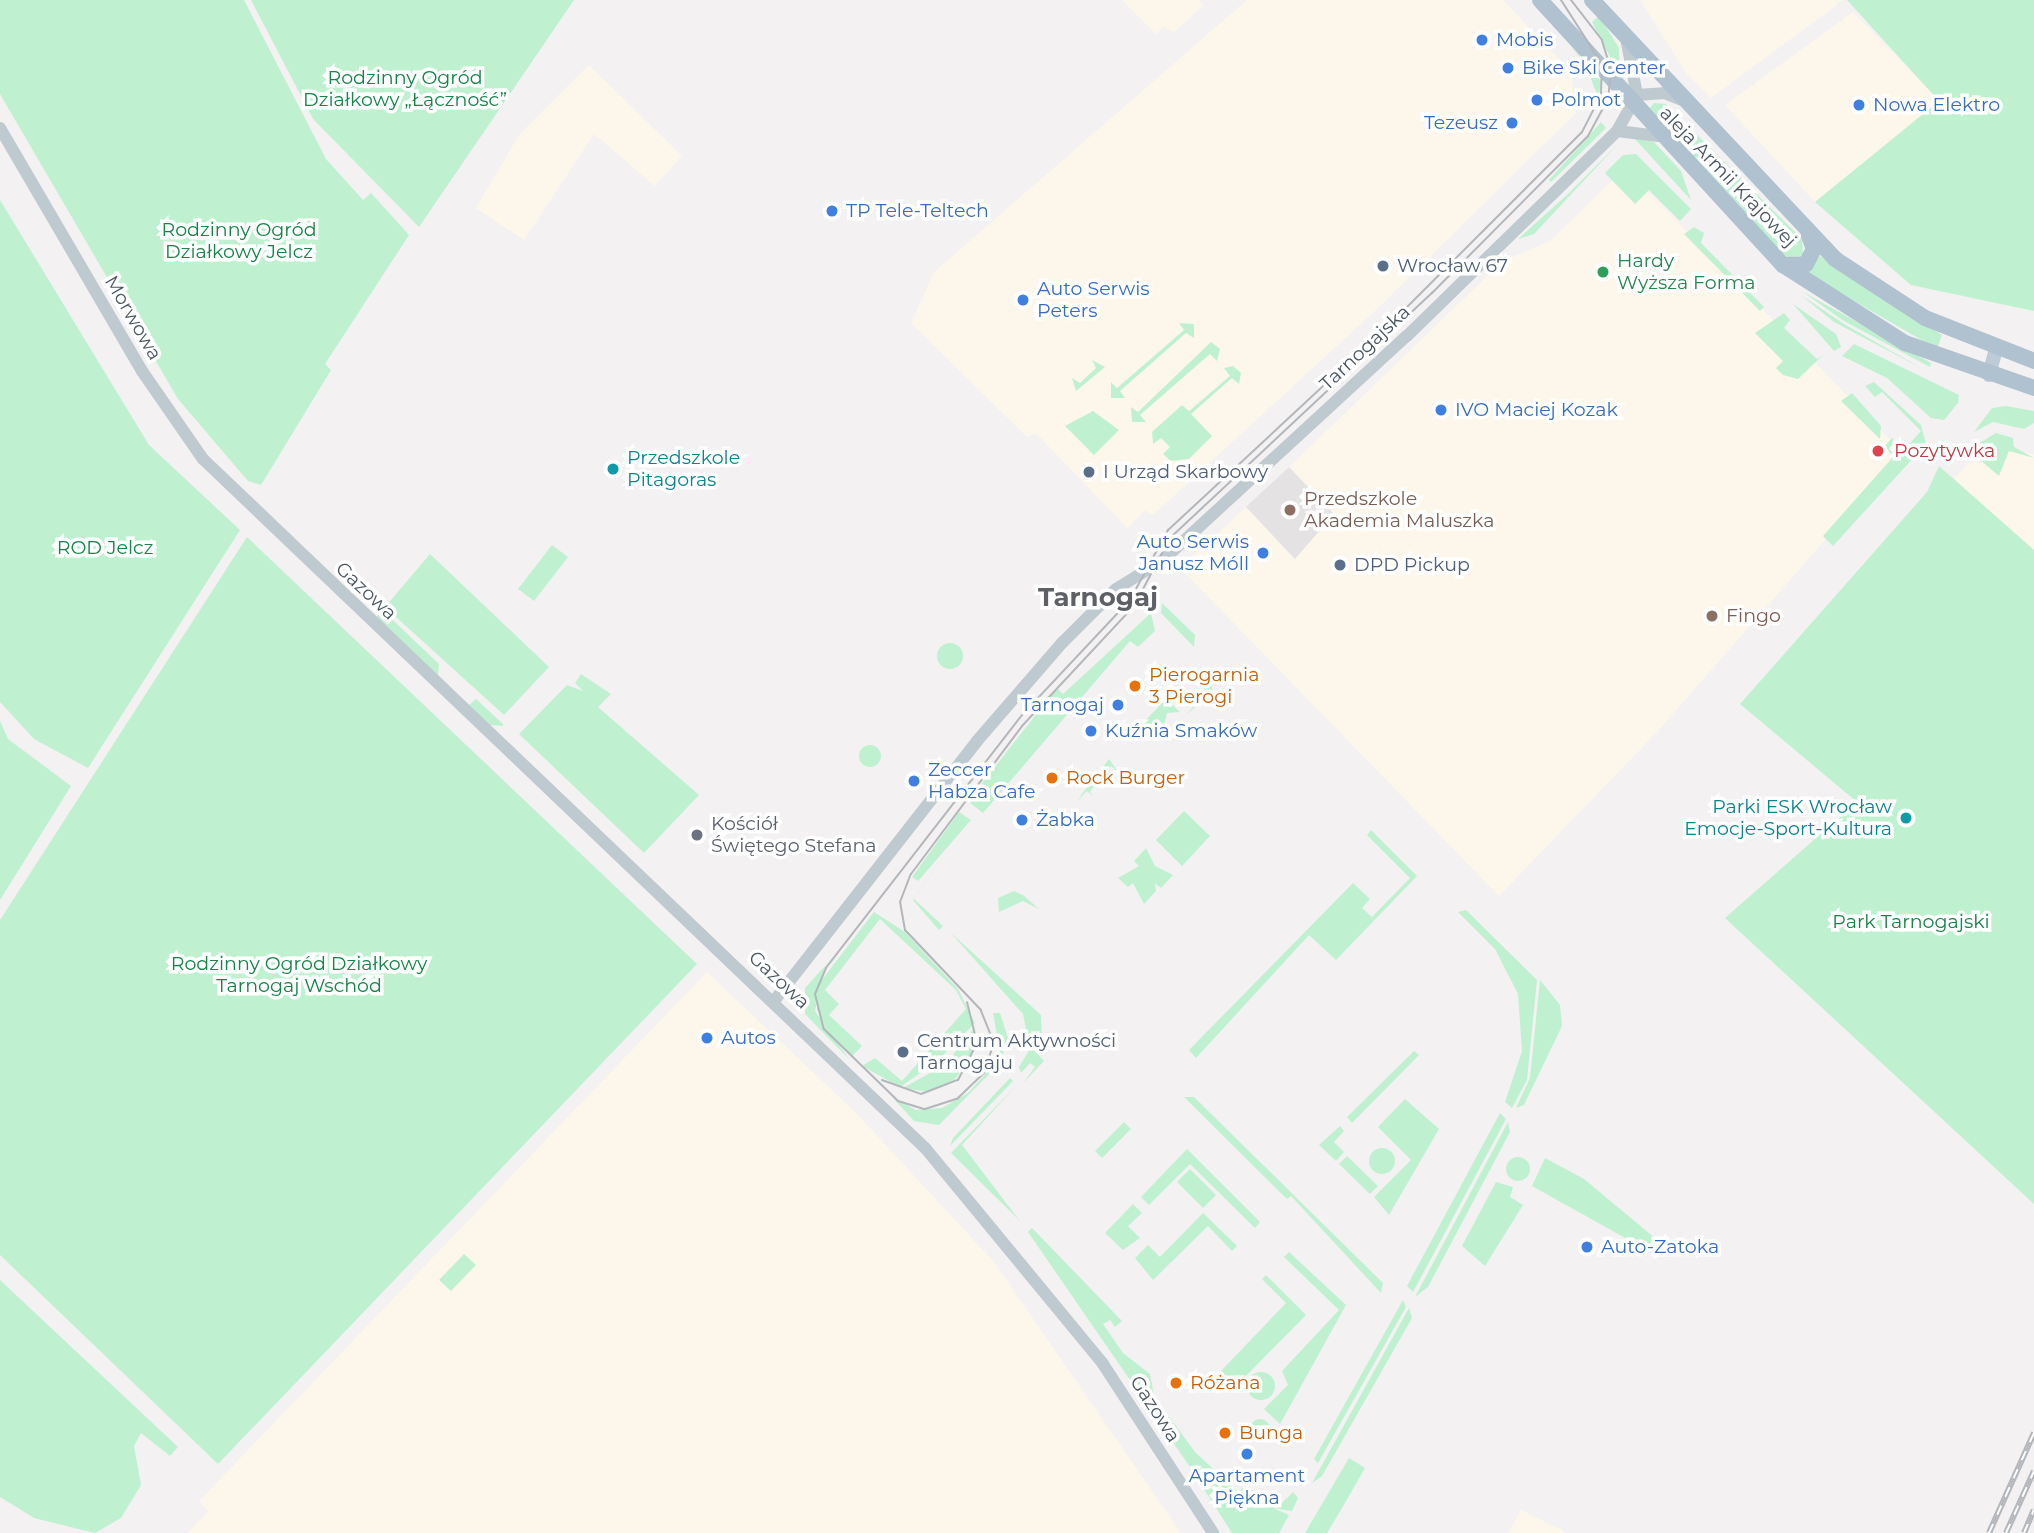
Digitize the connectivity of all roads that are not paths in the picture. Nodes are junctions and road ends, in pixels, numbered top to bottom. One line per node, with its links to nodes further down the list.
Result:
1 (1540, 0): 4 (main road, aleja Armii Krajowej)
2 (1592, 0): 3 (main road, aleja Armii Krajowej)
3 (1626, 38): 4 (street); 5 (main road, aleja Armii Krajowej)
4 (1634, 100): 5 (street); 7 (street, Tarnogajska); 8 (main road, aleja Armii Krajowej)
5 (1682, 100): 9 (main road, aleja Armii Krajowej)
6 (0, 128): 15 (street, Morwowa)
7 (1616, 131): 8 (street); 16 (street, Tarnogajska)
8 (1659, 136): 10 (main road, aleja Armii Krajowej)
9 (1809, 236): 10 (main road); 11 (main road, aleja Armii Krajowej)
10 (1783, 265): 13 (main road, aleja Armii Krajowej)
11 (1996, 349): 12 (main road, aleja Armii Krajowej); 13 (main road)
12 (2034, 361)
13 (1989, 375): 14 (main road, aleja Armii Krajowej)
14 (2034, 388)
15 (255, 511): 16 (street, Gazowa)
16 (774, 1001): 17 (street, Gazowa)
17 (1213, 1533)

